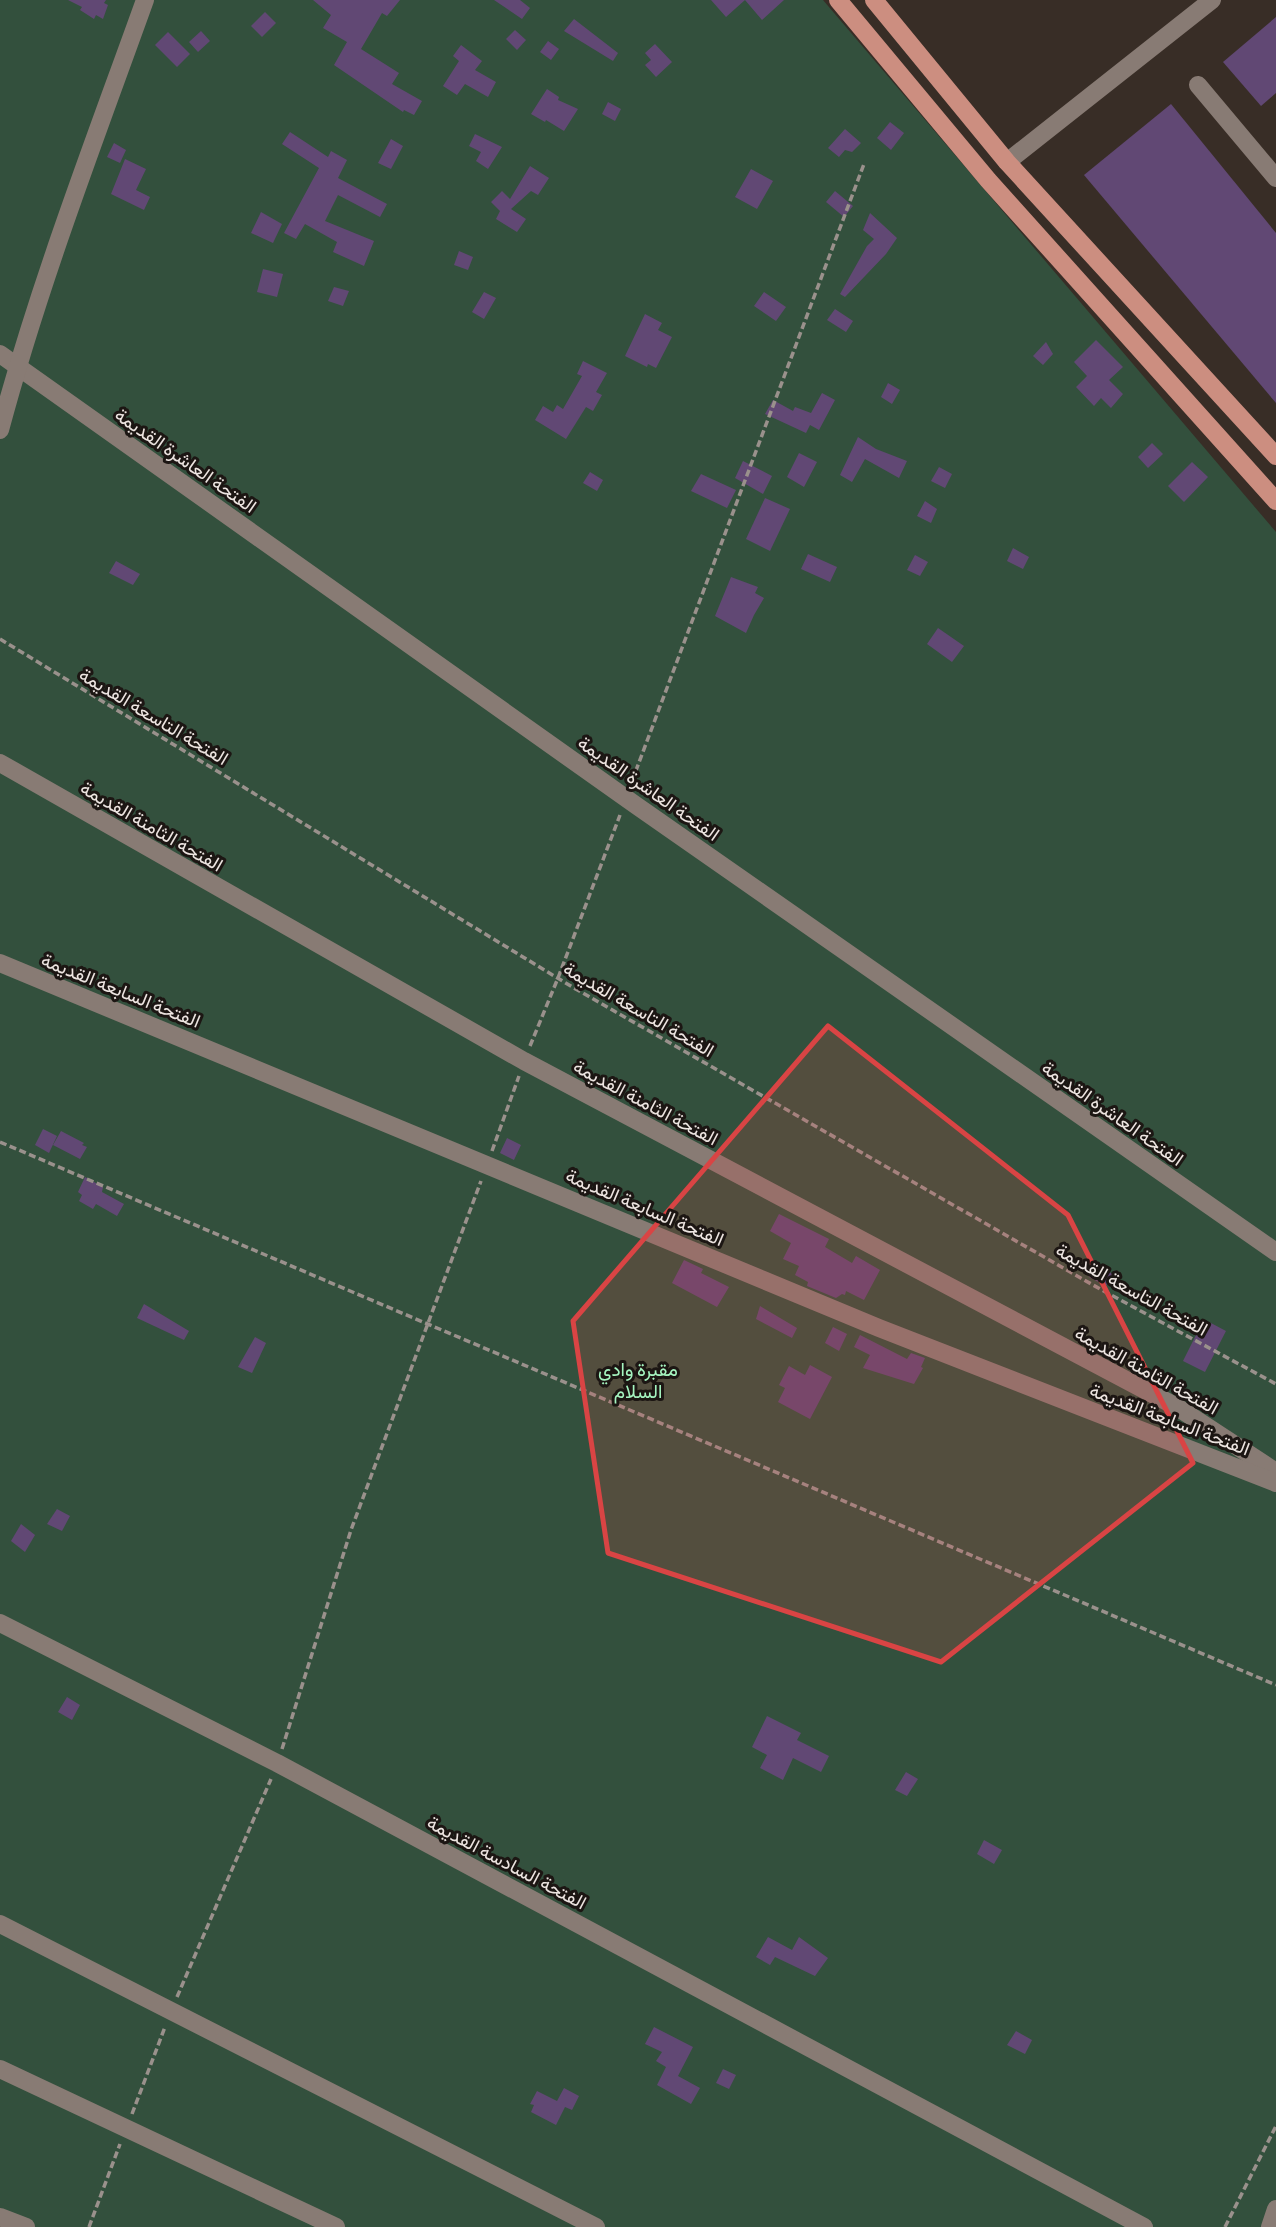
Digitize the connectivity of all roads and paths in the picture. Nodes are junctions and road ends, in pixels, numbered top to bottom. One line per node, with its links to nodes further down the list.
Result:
1 (145, 0): 10 (street)
2 (838, 0): 13 (main road)
3 (874, 0): 6 (main road)
4 (1212, 0): 6 (street)
5 (1198, 85): 8 (street)
6 (1007, 162): 12 (main road)
7 (864, 164): 16 (path)
8 (1276, 178)
9 (0, 354): 10 (street, الفتحة العاشرة القديمة)
10 (17, 366): 11 (street); 16 (street, الفتحة العاشرة القديمة)
11 (0, 430)
12 (1276, 456)
13 (1276, 501)
14 (0, 639): 18 (path, الفتحة التاسعة القديمة)
15 (0, 763): 19 (street, الفتحة الثامنة القديمة)
16 (626, 798): 18 (path); 22 (street, الفتحة العاشرة القديمة)
17 (0, 963): 21 (street, الفتحة السابعة القديمة)
18 (558, 978): 19 (path); 24 (path, الفتحة التاسعة القديمة)
19 (524, 1061): 21 (path); 25 (street, الفتحة الثامنة القديمة)
20 (0, 1142): 23 (path)
21 (487, 1164): 23 (path); 26 (street, الفتحة السابعة القديمة)
22 (1276, 1252)
23 (428, 1324): 28 (path); 29 (path)
24 (1276, 1384)
25 (1276, 1472)
26 (1276, 1483)
27 (0, 1623): 29 (street, الفتحة السادسة القديمة)
28 (1276, 1685)
29 (277, 1763): 31 (path); 41 (street, الفتحة السادسة القديمة)
30 (0, 1924): 31 (street)
31 (171, 2011): 34 (path); 40 (street)
32 (0, 2068): 34 (street)
33 (1276, 2126): 42 (path)
34 (127, 2128): 38 (path); 39 (street)
35 (1276, 2209): 43 (street)
36 (0, 2217): 37 (street)
37 (26, 2227)
38 (89, 2227)
39 (336, 2227)
40 (596, 2227)
41 (1144, 2227)
42 (1226, 2227)
43 (1270, 2227)

